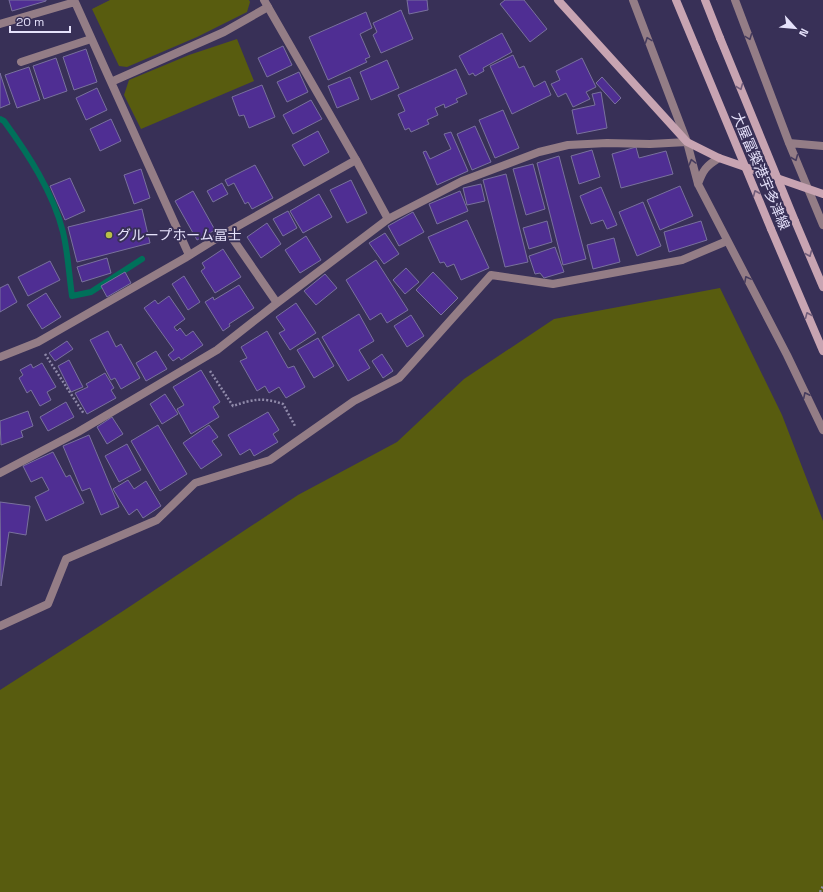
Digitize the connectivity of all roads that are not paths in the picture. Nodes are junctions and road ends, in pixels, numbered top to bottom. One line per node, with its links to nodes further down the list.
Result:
1 (558, 0): 11 (main road)
2 (633, 0): 11 (street, one-way to 2)
3 (676, 0): 26 (main road, 大屋冨築港宇多津線, one-way to 3, bridge)
4 (705, 0): 24 (main road, 大屋冨築港宇多津線, one-way to 24, bridge)
5 (735, 0): 12 (street, one-way to 12)
6 (266, 3): 10 (street); 15 (street)
7 (0, 24): 8 (street)
8 (91, 39): 9 (street); 10 (street)
9 (21, 62)
10 (111, 82): 23 (street)
11 (686, 142): 14 (main road); 16 (street, one-way to 11); 19 (street)
12 (789, 143): 13 (street); 17 (street, one-way to 17)
13 (823, 146)
14 (719, 158): 16 (street); 17 (main road)
15 (356, 160): 19 (street); 21 (street)
16 (698, 184): 22 (street)
17 (808, 189): 18 (main road); 20 (street)
18 (823, 194)
19 (388, 219): 25 (street)
20 (823, 225)
21 (228, 232): 23 (street); 25 (street)
22 (727, 241): 28 (street, one-way to 22); 30 (street)
23 (189, 255): 27 (street)
24 (823, 287)
25 (277, 303): 29 (street)
26 (823, 351)
27 (0, 357)
28 (823, 430)
29 (0, 473)
30 (0, 626)

